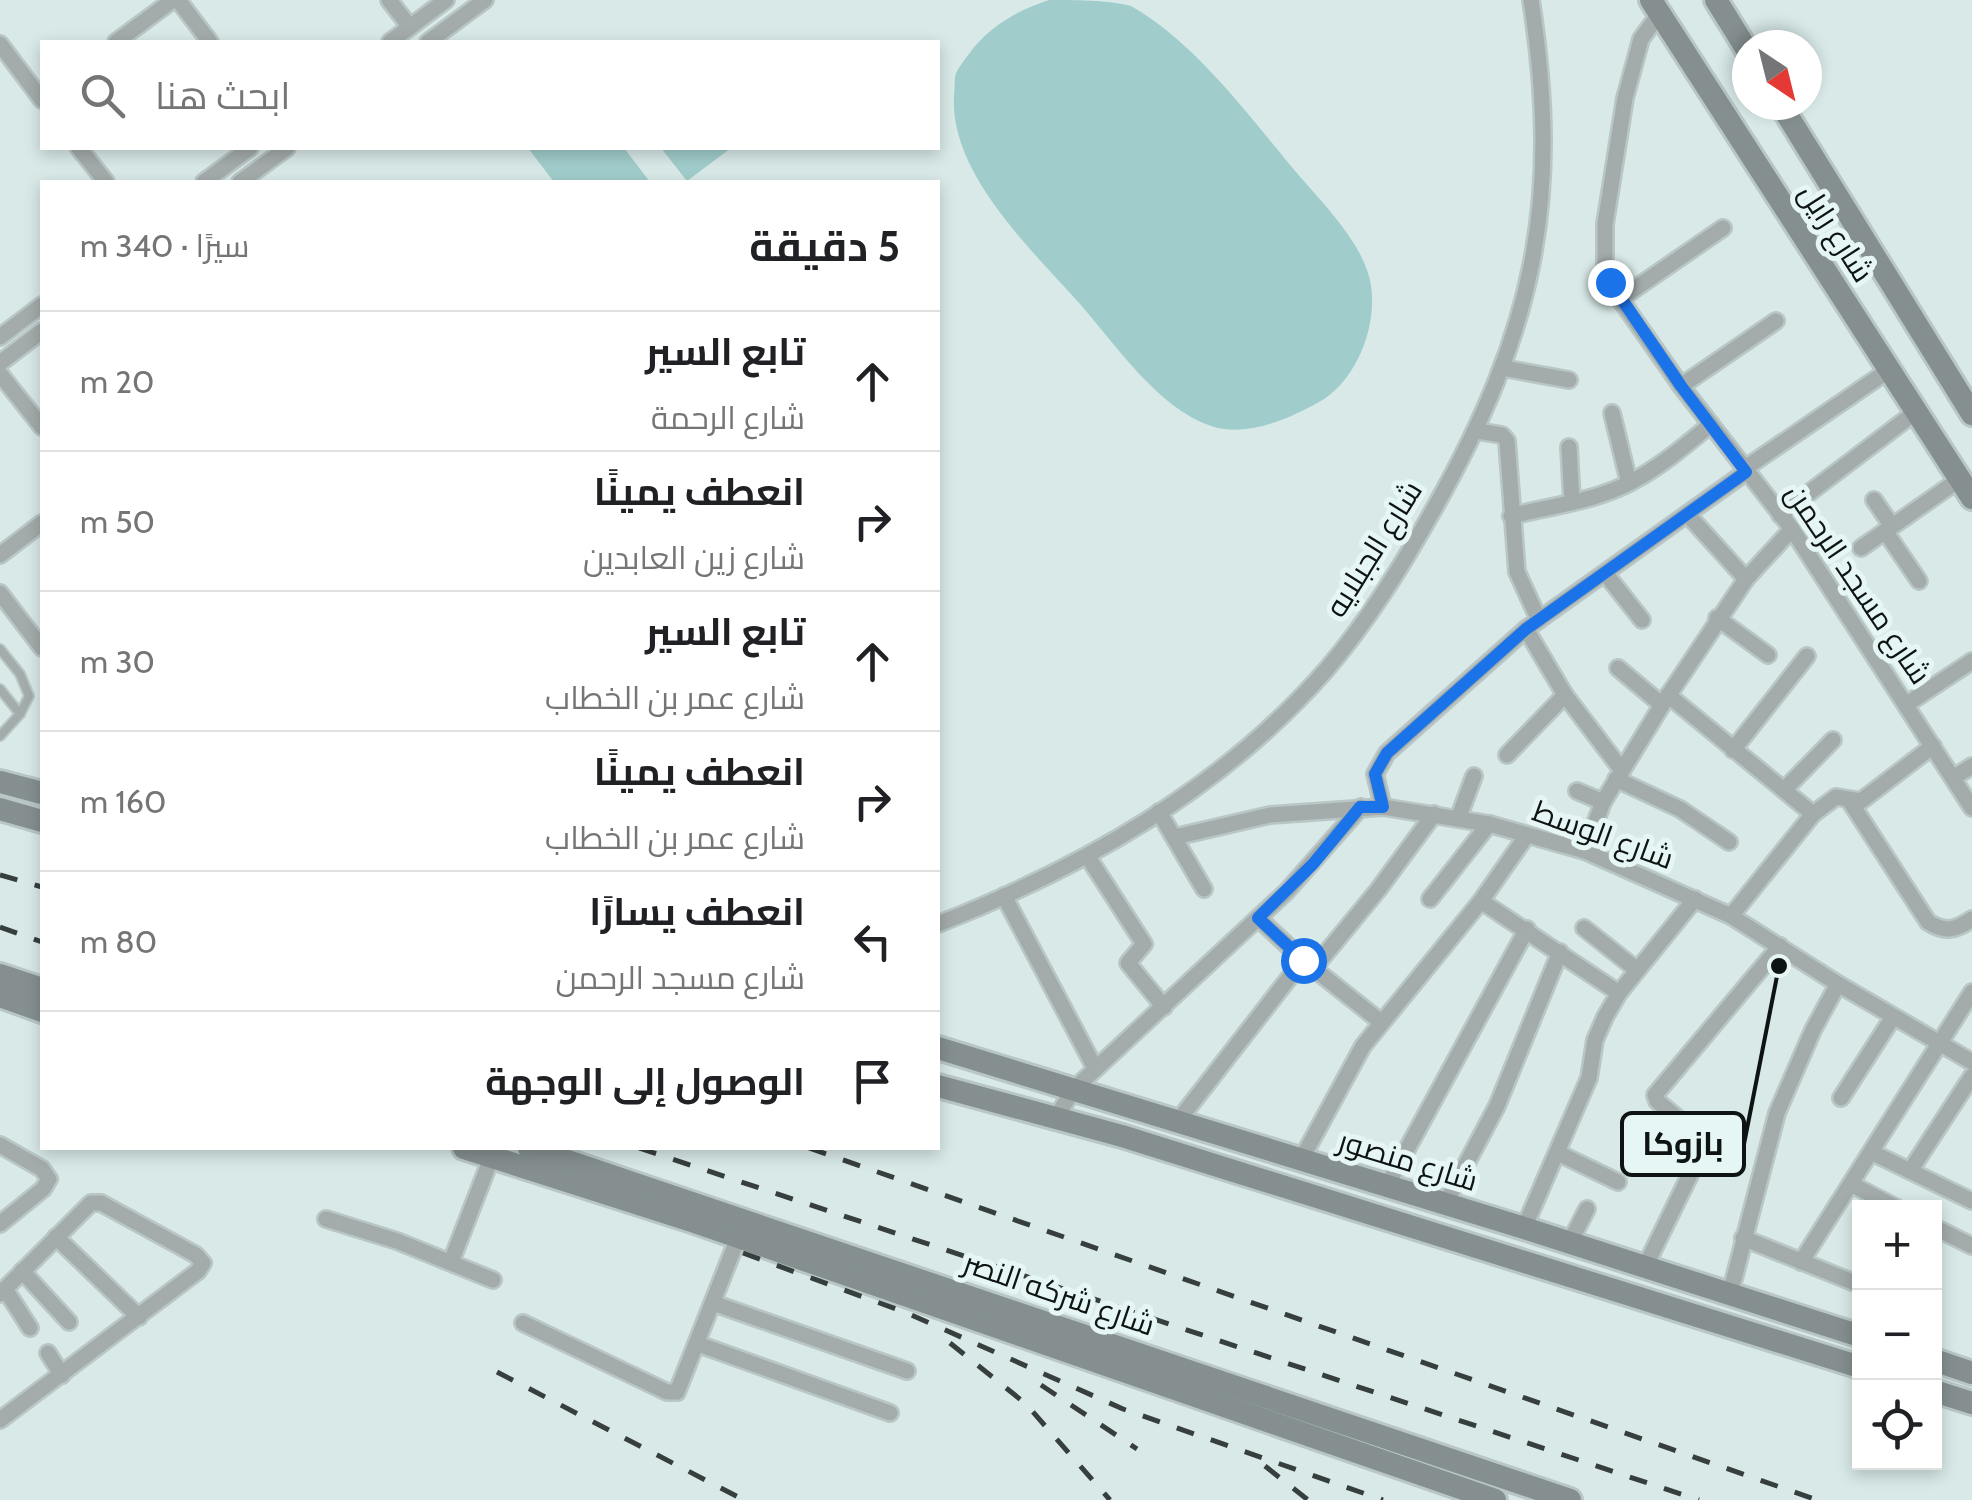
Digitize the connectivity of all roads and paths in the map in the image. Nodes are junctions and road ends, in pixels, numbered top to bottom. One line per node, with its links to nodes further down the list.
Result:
1 (176, 0): 10 (street); 11 (street)
2 (390, 0): 8 (street)
3 (446, 0): 8 (street)
4 (485, 0): 13 (street)
5 (1532, 0): 30 (street, شارع الجبلايه)
6 (1716, 0): 9 (street)
7 (1655, 7): 24 (street, شارع مسجد الرحمن); 31 (street, شارع رايل)
8 (410, 27): 12 (street)
9 (1735, 30)
10 (119, 40)
11 (208, 40)
12 (393, 40)
13 (431, 40)
14 (0, 44): 15 (street)
15 (40, 95)
16 (1790, 120): 37 (street, شارع رايل)
17 (81, 150): 20 (street)
18 (247, 150): 21 (street)
19 (284, 150): 22 (street)
20 (104, 180)
21 (207, 180)
22 (243, 180)
23 (1724, 228): 24 (street)
24 (1620, 299): 34 (street, شارع مسجد الرحمن)
25 (40, 306): 28 (street)
26 (1776, 321): 34 (street)
27 (40, 332): 29 (street)
28 (0, 336)
29 (0, 362)
30 (1503, 368): 33 (street); 40 (street, شارع الجبلايه)
31 (1889, 370): 35 (street, شارع رايل); 42 (street)
32 (0, 374): 38 (street)
33 (1569, 380)
34 (1681, 386): 39 (street, شارع مسجد الرحمن)
35 (1916, 411): 44 (street, شارع رايل); 48 (street)
36 (1612, 413): 43 (street)
37 (1972, 414)
38 (40, 425)
39 (1710, 425): 42 (street, شارع مسجد الرحمن); 43 (street)
40 (1477, 430): 49 (street); 93 (street, شارع الجبلايه)
41 (1569, 447): 46 (street)
42 (1745, 471): 47 (street); 48 (street, شارع مسجد الرحمن)
43 (1629, 484): 46 (street)
44 (1966, 489): 51 (street)
45 (1874, 500): 51 (street)
46 (1572, 502): 49 (street)
47 (1688, 515): 55 (street); 56 (street)
48 (1780, 515): 52 (street, شارع مسجد الرحمن)
49 (1511, 516): 61 (street)
50 (40, 525): 54 (street)
51 (1889, 528): 53 (street); 57 (street)
52 (1792, 529): 56 (street); 72 (street, شارع مسجد الرحمن)
53 (1861, 548)
54 (0, 555)
55 (1605, 573): 60 (street); 61 (street)
56 (1746, 579): 59 (street)
57 (1919, 581)
58 (0, 593): 62 (street)
59 (1717, 618): 64 (street); 71 (street)
60 (1642, 620)
61 (1532, 624): 70 (street); 90 (street)
62 (40, 645)
63 (0, 649): 73 (lane)
64 (1768, 654)
65 (1808, 656): 77 (street)
66 (1967, 665): 68 (street); 72 (street)
67 (1618, 668): 71 (street)
68 (1972, 682)
69 (0, 689): 73 (lane)
70 (1565, 695): 78 (street); 80 (street)
71 (1665, 700): 77 (street); 80 (street)
72 (1907, 704): 76 (street, شارع مسجد الرحمن)
73 (20, 714): 74 (lane)
74 (0, 736)
75 (1834, 740): 84 (street)
76 (1933, 746): 82 (street, شارع مسجد الرحمن); 87 (street)
77 (1732, 750): 84 (street)
78 (1507, 755)
79 (1972, 766): 82 (street)
80 (1618, 774): 88 (street); 101 (street)
81 (1474, 776): 96 (street)
82 (1954, 778): 91 (street, شارع مسجد الرحمن)
83 (0, 782): 86 (street)
84 (1784, 790): 95 (street)
85 (1577, 791): 88 (street)
86 (40, 792)
87 (1849, 800): 95 (street); 111 (street)
88 (1603, 802): 102 (street)
89 (1360, 807): 90 (street, شارع الوسط); 100 (street, شارع الوسط); 110 (street)
90 (1383, 807): 94 (street, شارع الوسط)
91 (1972, 808)
92 (0, 809): 97 (street)
93 (1160, 812): 100 (street); 103 (street, شارع الجبلايه)
94 (1434, 814): 96 (street, شارع الوسط); 117 (street)
95 (1813, 814): 109 (street)
96 (1458, 818): 98 (street, شارع الوسط)
97 (40, 820)
98 (1488, 824): 99 (street, شارع الوسط); 107 (street)
99 (1527, 835): 102 (street, شارع الوسط); 108 (street)
100 (1174, 838): 104 (street)
101 (1729, 842)
102 (1584, 851): 106 (street, شارع الوسط)
103 (1088, 857): 105 (street, شارع الجبلايه); 125 (street)
104 (1204, 889)
105 (1004, 896): 112 (street, شارع الجبلايه); 132 (street)
106 (1694, 898): 109 (street, شارع الوسط); 118 (street)
107 (1430, 900)
108 (1481, 901): 114 (street); 128 (street)
109 (1731, 916): 115 (street, شارع الوسط)
110 (1258, 918): 117 (street); 125 (street)
111 (1972, 918)
112 (940, 923)
113 (1584, 928): 118 (street)
114 (1527, 930): 116 (street); 149 (street)
115 (1780, 946): 120 (street, شارع الوسط); 165 (street)
116 (1560, 952): 123 (street); 152 (street)
117 (1308, 964): 128 (street); 138 (street)
118 (1638, 970): 123 (street)
119 (0, 975): 121 (street)
120 (1838, 984): 127 (street, شارع الوسط); 160 (street)
121 (40, 988)
122 (1972, 992): 129 (street)
123 (1619, 994): 143 (street)
124 (0, 996): 126 (street)
125 (1164, 1006): 132 (street)
126 (40, 1010)
127 (1892, 1017): 129 (street, شارع الوسط); 136 (street)
128 (1380, 1022): 145 (street)
129 (1939, 1044): 131 (street, شارع الوسط); 142 (street)
130 (940, 1049): 135 (street, شارع منصور)
131 (1972, 1062)
132 (1095, 1068): 135 (street)
133 (1972, 1076): 146 (street)
134 (940, 1087): 137 (street, شارع منصور)
135 (1073, 1090): 137 (street); 138 (street, شارع منصور)
136 (1841, 1098)
137 (1056, 1118): 180 (street, شارع منصور)
138 (1178, 1121): 145 (street, شارع منصور)
139 (2, 1150): 155 (street)
140 (471, 1150): 144 (street, شارع شركه النصر)
141 (535, 1150): 189 (street, شارع شركه النصر)
142 (1871, 1152): 146 (street); 148 (street)
143 (1558, 1153): 147 (street); 156 (street)
144 (492, 1156): 159 (street, شارع شركه النصر); 163 (street)
145 (1301, 1160): 149 (street, شارع منصور)
146 (1910, 1171): 151 (street)
147 (1618, 1182)
148 (1851, 1184): 150 (street); 164 (street)
149 (1387, 1186): 152 (street, شارع منصور)
150 (1882, 1200)
151 (1972, 1201)
152 (1445, 1204): 156 (street, شارع منصور)
153 (1587, 1209): 161 (street)
154 (326, 1219): 163 (street)
155 (0, 1224)
156 (1524, 1228): 161 (street, شارع منصور)
157 (1942, 1231): 162 (street)
158 (56, 1237): 166 (street); 172 (street); 172 (street)
159 (738, 1238): 171 (street); 188 (street, شارع شركه النصر)
160 (1743, 1238): 164 (street); 170 (street)
161 (1570, 1242): 165 (street, شارع منصور)
162 (1972, 1246)
163 (451, 1262): 167 (street)
164 (1802, 1262): 168 (street)
165 (1645, 1267): 170 (street, شارع منصور)
166 (22, 1271): 169 (street); 173 (street)
167 (494, 1280)
168 (1852, 1282)
169 (2, 1292): 175 (street)
170 (1730, 1294): 176 (street, شارع منصور)
171 (713, 1303): 177 (street); 181 (street)
172 (139, 1318): 183 (street)
173 (68, 1322)
174 (523, 1323): 177 (street)
175 (30, 1328)
176 (1852, 1333)
177 (698, 1344): 186 (street)
178 (48, 1353): 183 (street)
179 (1942, 1363): 182 (street)
180 (1852, 1365)
181 (907, 1371)
182 (1972, 1372)
183 (62, 1375): 187 (street)
184 (1942, 1394): 185 (street)
185 (1972, 1403)
186 (890, 1414)
187 (0, 1420)
188 (1495, 1500)
189 (1570, 1500)

